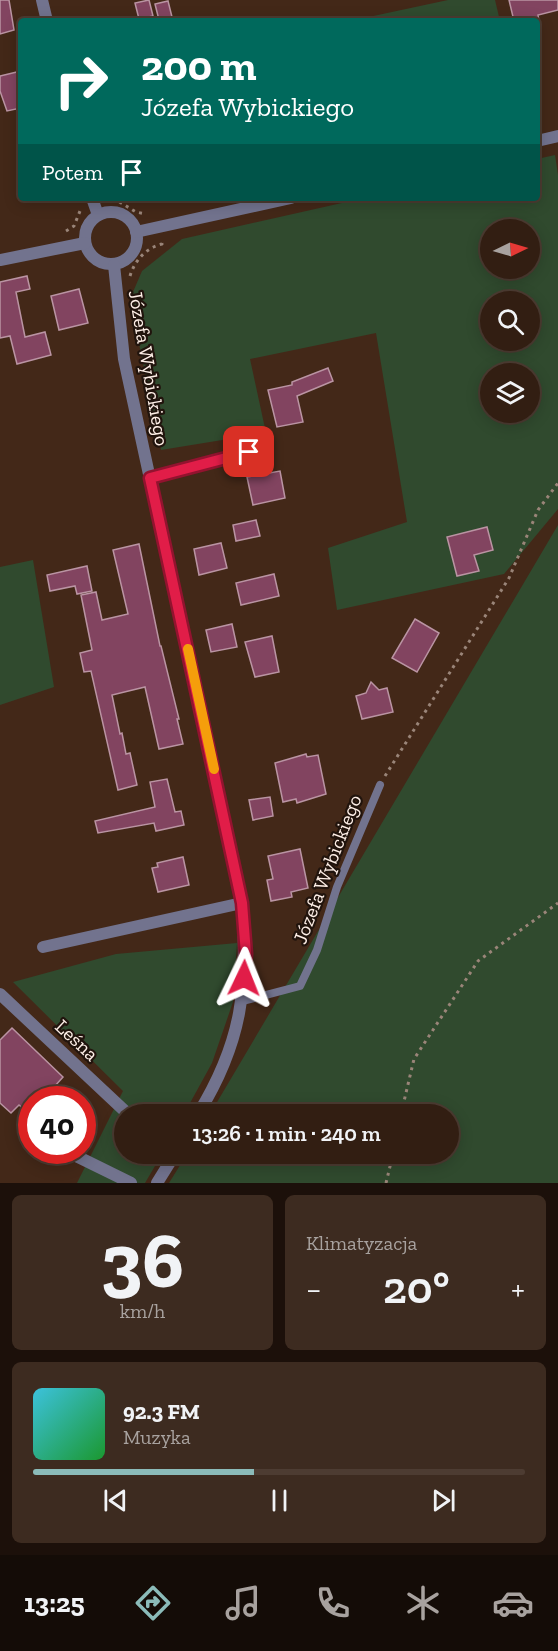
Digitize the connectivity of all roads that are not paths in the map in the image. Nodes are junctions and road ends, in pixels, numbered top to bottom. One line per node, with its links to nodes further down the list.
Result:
1 (42, 0): 2 (street)
2 (46, 18)
3 (558, 136): 4 (street)
4 (540, 140)
5 (93, 201): 7 (street)
6 (277, 201): 8 (street)
7 (98, 215): 8 (street); 9 (street)
8 (136, 232): 11 (street)
9 (85, 243): 10 (street); 11 (street)
10 (0, 260)
11 (114, 265): 13 (street, Józefa Wybickiego)
12 (269, 447): 13 (lane, Józefa Wybickiego)
13 (150, 478): 15 (street, Józefa Wybickiego)
14 (380, 785): 18 (lane, Józefa Wybickiego)
15 (242, 903): 16 (street); 18 (street, Józefa Wybickiego)
16 (43, 947)
17 (0, 994): 19 (street, Leśna)
18 (243, 1001): 20 (street)
19 (117, 1104)
20 (204, 1104)
21 (92, 1164): 23 (street)
22 (169, 1164): 24 (street)
23 (131, 1183)
24 (157, 1183)

